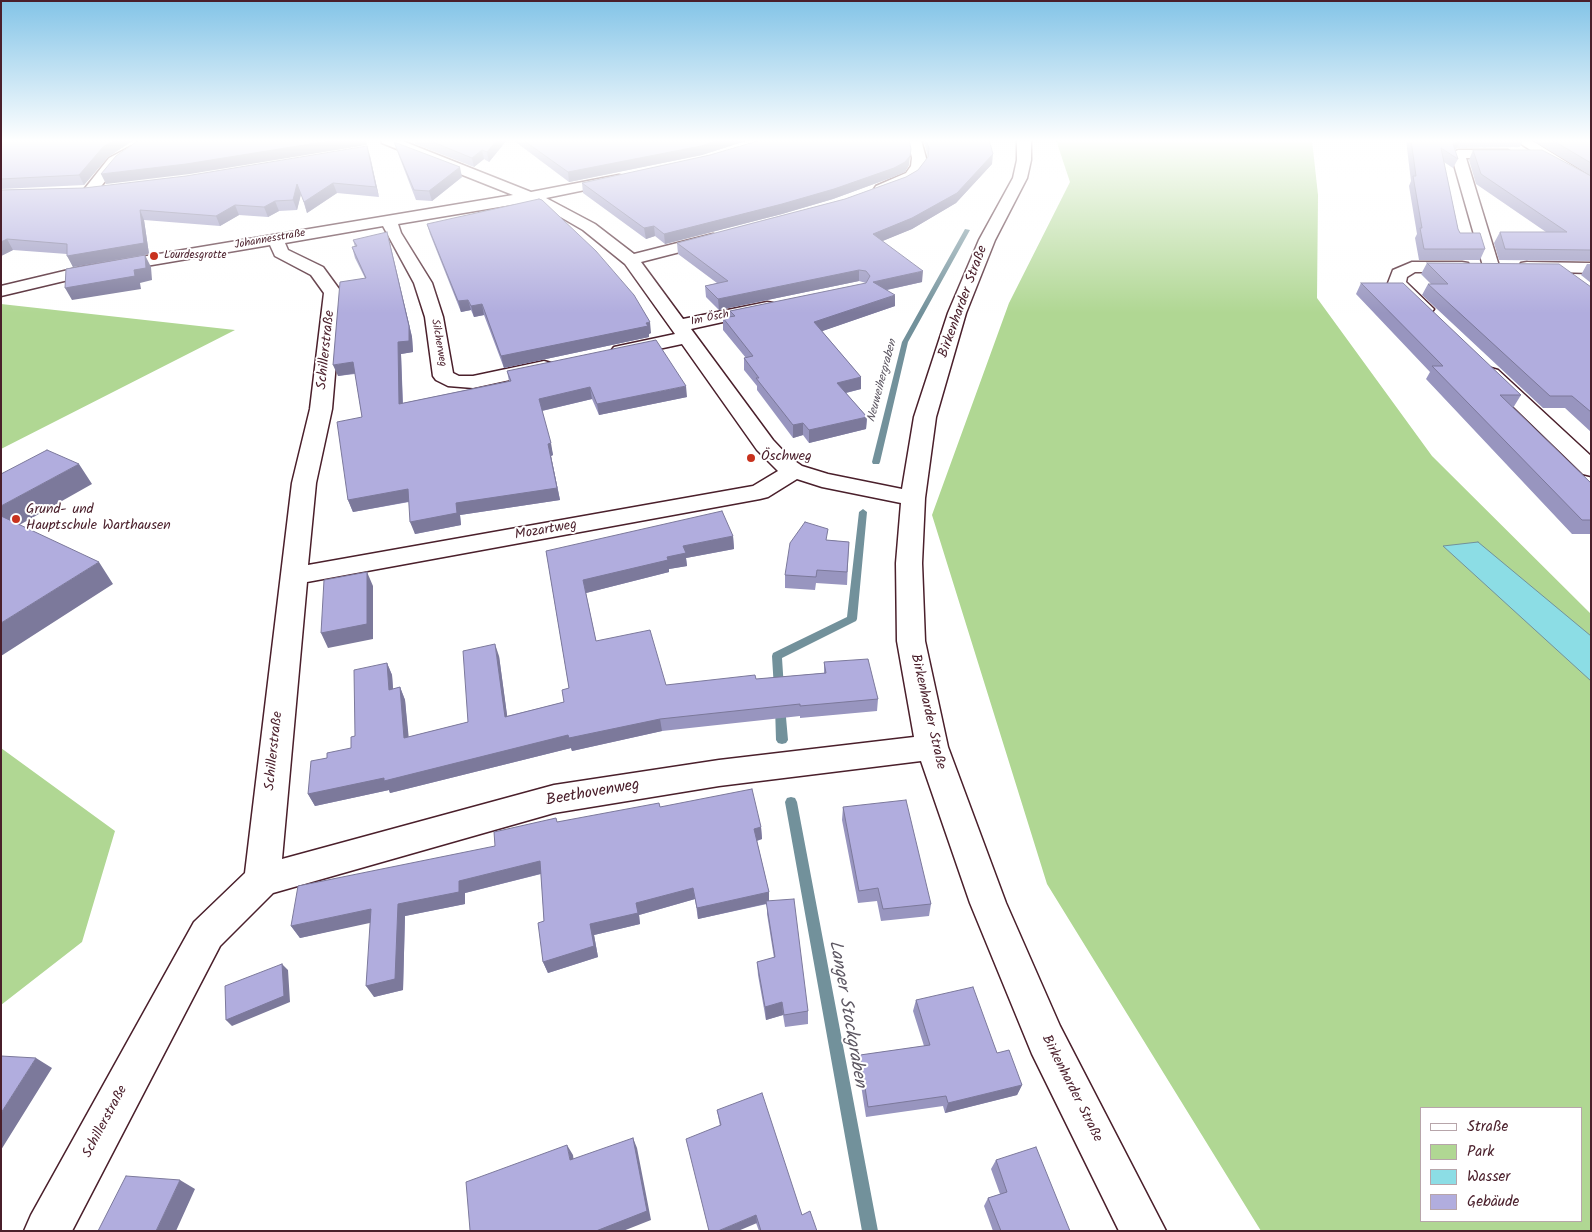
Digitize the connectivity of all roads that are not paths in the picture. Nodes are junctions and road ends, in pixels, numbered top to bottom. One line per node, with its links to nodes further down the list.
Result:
1 (527, 197): 5 (street, Johannesstraße)
2 (531, 197): 8 (street)
3 (1010, 197): 22 (street, Birkenharder Straße)
4 (1471, 197): 9 (street)
5 (389, 221): 7 (street, Johannesstraße); 19 (street, Silcherweg)
6 (725, 236): 8 (street)
7 (276, 240): 13 (street, Johannesstraße); 23 (street, Schillerstraße)
8 (631, 260): 16 (street)
9 (1492, 266): 10 (street); 15 (street)
10 (1557, 268): 11 (street); 12 (street)
11 (1591, 268)
12 (1579, 284)
13 (1, 292)
14 (783, 304): 16 (street, Im Ösch)
15 (1440, 324)
16 (683, 331): 17 (street); 21 (street)
17 (600, 355)
18 (1475, 358): 20 (street)
19 (561, 364)
20 (1591, 469)
21 (794, 471): 22 (street); 23 (street, Mozartweg)
22 (913, 498): 24 (street, Birkenharder Straße)
23 (293, 576): 25 (street, Schillerstraße)
24 (932, 747): 25 (street, Beethovenweg); 27 (street, Birkenharder Straße)
25 (262, 880): 26 (street, Schillerstraße)
26 (47, 1231)
27 (1143, 1231)

